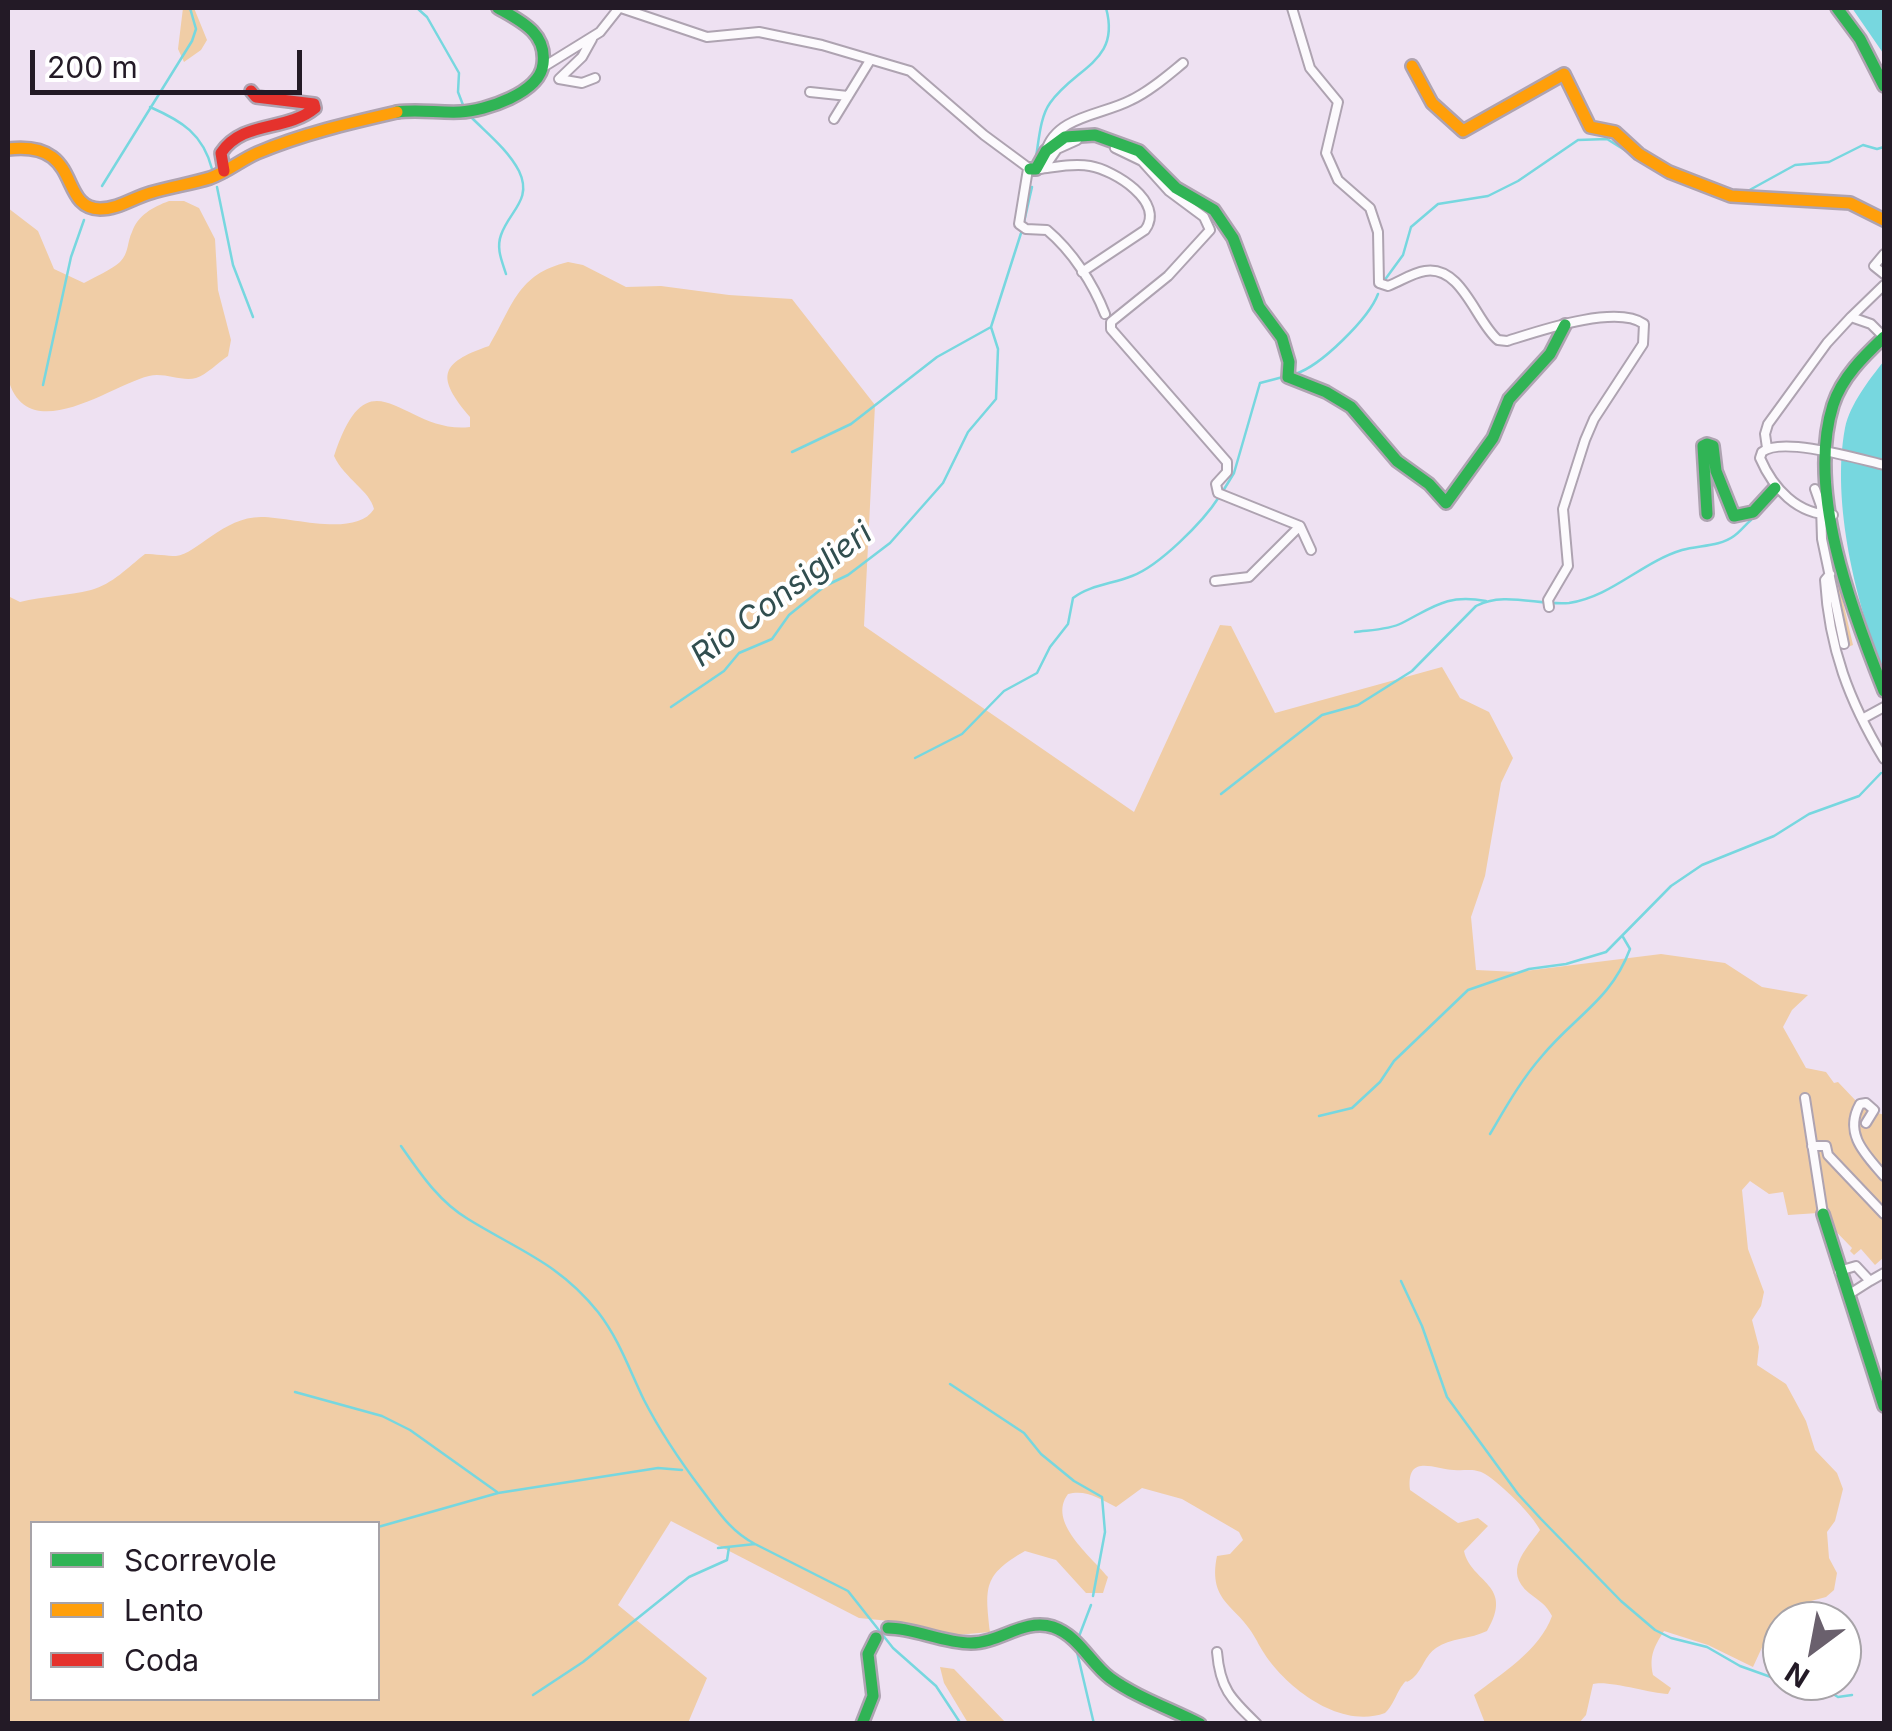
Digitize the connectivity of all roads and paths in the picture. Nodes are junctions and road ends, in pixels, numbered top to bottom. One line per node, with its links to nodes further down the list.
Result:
1 (498, 8): 8 (street)
2 (620, 8): 5 (street); 6 (street)
3 (1292, 8): 27 (street)
4 (1838, 8): 11 (street)
5 (593, 37): 8 (street); 10 (street)
6 (870, 62): 14 (street); 18 (street)
7 (1183, 64): 17 (street)
8 (544, 66): 19 (street)
9 (1412, 66): 20 (street)
10 (595, 78)
11 (1884, 86)
12 (251, 91): 19 (street)
13 (810, 92): 14 (street)
14 (848, 96): 15 (street)
15 (834, 118)
16 (8, 149): 19 (street)
17 (1046, 151): 18 (street); 27 (street)
18 (1035, 169): 22 (street); 22 (street); 36 (street)
19 (224, 172)
20 (1884, 220)
21 (1884, 254): 23 (street)
22 (1082, 272): 25 (street)
23 (1884, 274)
24 (1884, 285): 26 (street)
25 (1106, 314)
26 (1851, 317): 28 (street); 29 (street)
27 (1566, 325): 41 (street)
28 (1884, 337): 30 (street)
29 (1766, 448): 30 (street); 32 (street)
30 (1832, 453): 31 (street); 35 (street)
31 (1884, 465)
32 (1776, 488): 34 (street); 35 (street)
33 (1815, 489): 35 (street)
34 (1707, 514)
35 (1827, 515): 38 (street); 39 (street)
36 (1300, 526): 37 (street); 40 (street)
37 (1310, 550)
38 (1842, 558): 39 (street); 45 (street)
39 (1828, 573): 42 (street); 43 (street)
40 (1215, 581)
41 (1549, 603)
42 (1842, 630): 43 (street); 44 (street)
43 (1831, 640): 47 (street)
44 (1844, 644)
45 (1884, 691)
46 (1884, 707): 47 (street)
47 (1862, 719): 48 (street)
48 (1884, 759)
49 (1805, 1098): 51 (street)
50 (1866, 1123): 52 (street)
51 (1812, 1146): 53 (street); 54 (street)
52 (1884, 1176)
53 (1823, 1214): 55 (street)
54 (1884, 1214)
55 (1839, 1272): 57 (street); 58 (street)
56 (1884, 1273): 57 (street)
57 (1870, 1281): 58 (street)
58 (1848, 1296): 59 (street)
59 (1884, 1406)
60 (888, 1628): 61 (street); 64 (street)
61 (876, 1638): 63 (street)
62 (1217, 1652): 65 (street)
63 (862, 1724)
64 (1200, 1724)
65 (1257, 1724)

